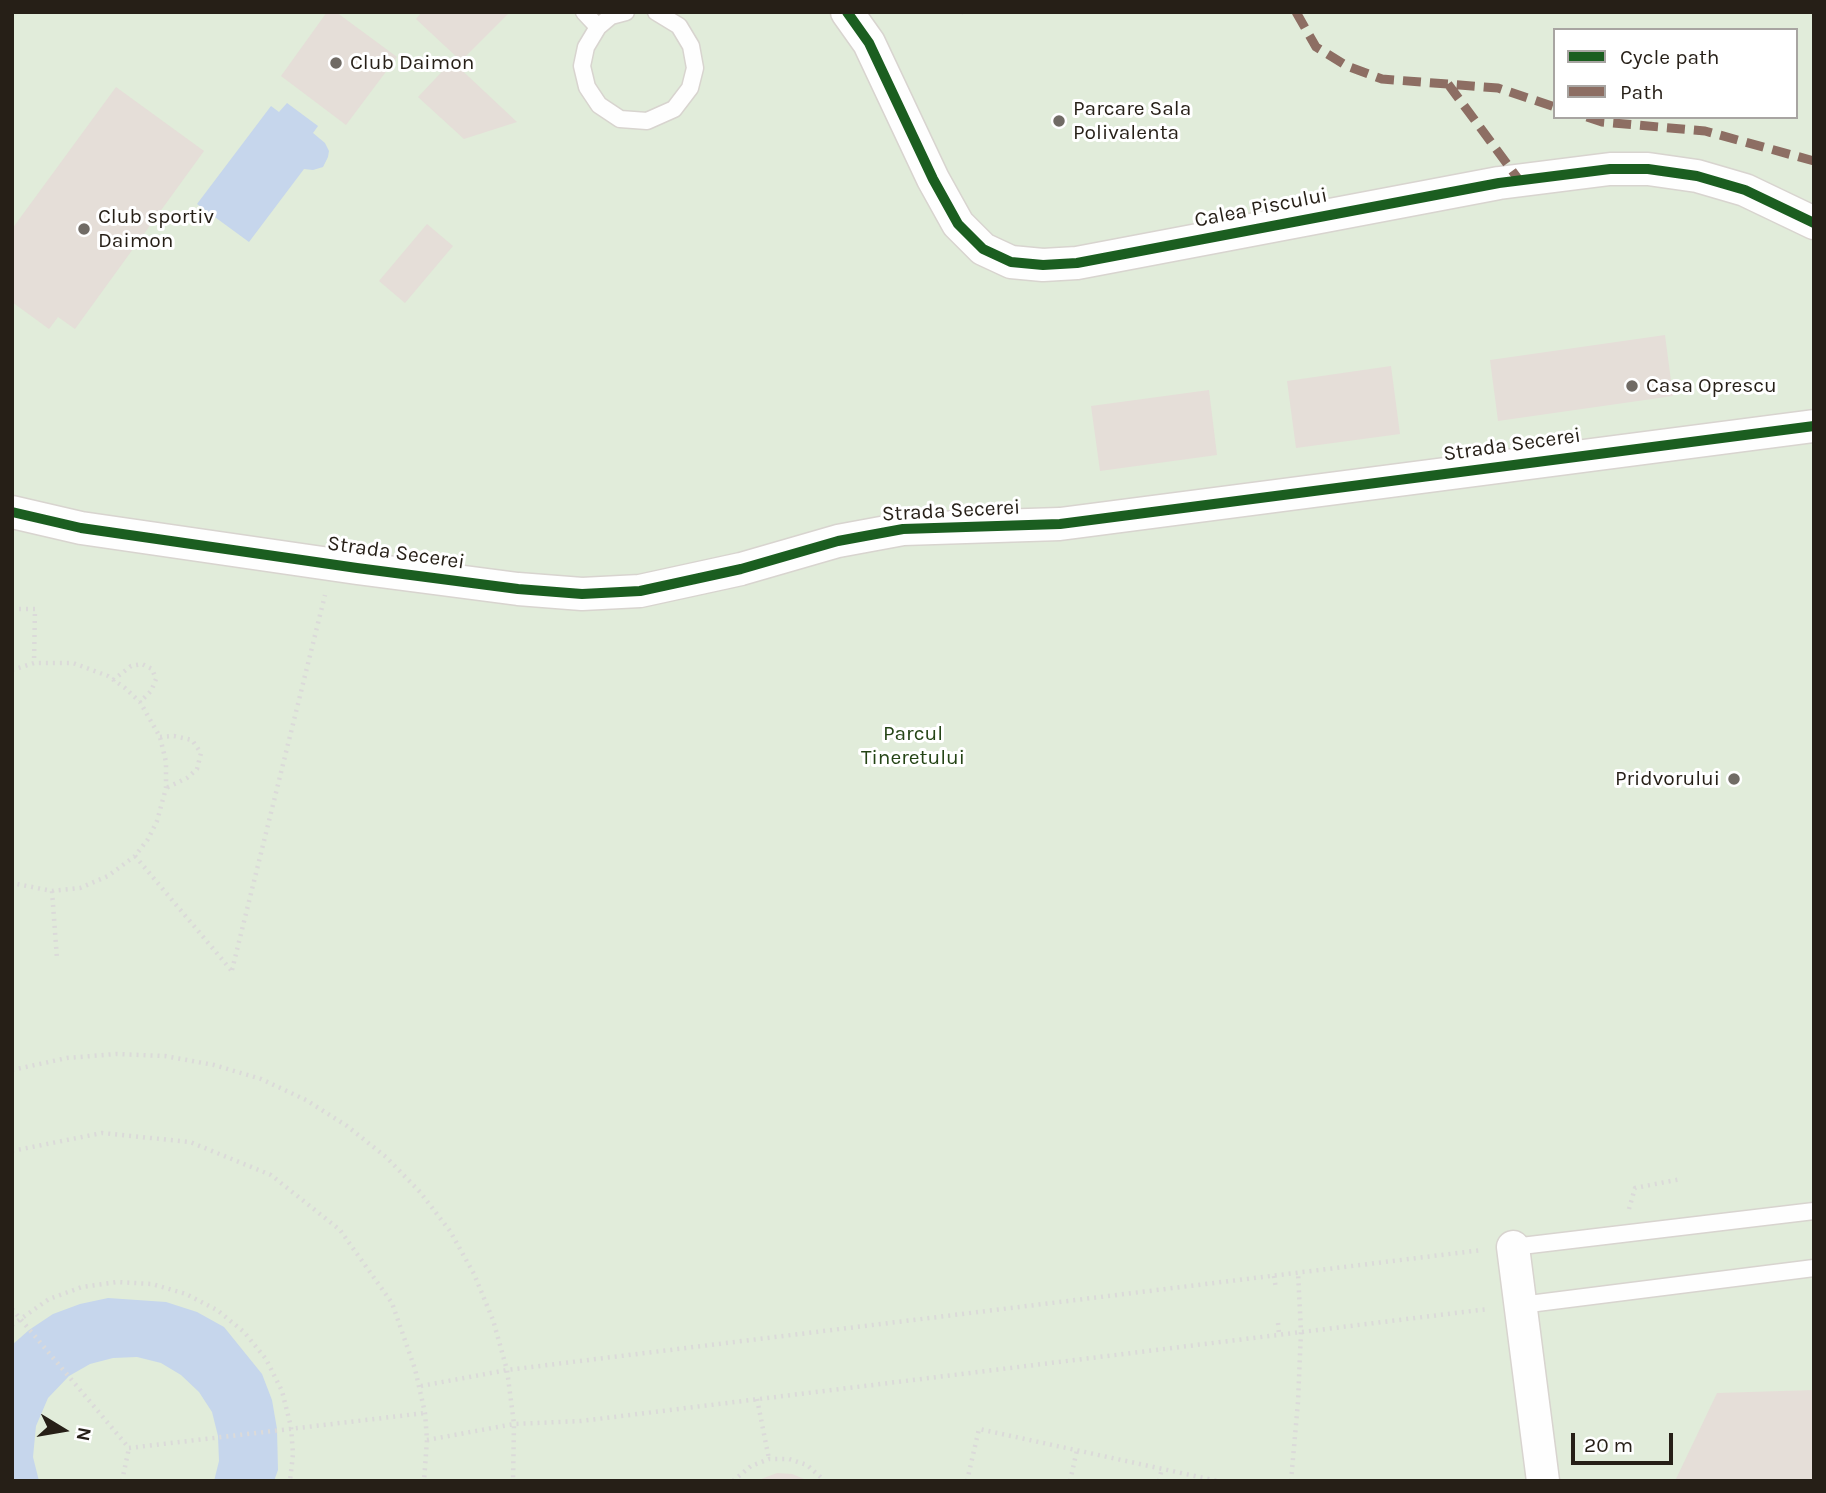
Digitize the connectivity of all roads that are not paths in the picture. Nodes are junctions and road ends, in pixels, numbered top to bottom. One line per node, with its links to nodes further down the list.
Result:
1 (584, 12): 5 (lane)
2 (626, 12): 5 (lane)
3 (656, 12): 5 (lane)
4 (847, 12): 6 (street, Calea Piscului)
5 (597, 27)
6 (1814, 223)
7 (1814, 426): 8 (street, Strada Secerei)
8 (12, 512)
9 (1814, 1211): 10 (lane)
10 (1513, 1247): 12 (street)
11 (1814, 1268): 12 (lane)
12 (1521, 1305): 13 (street)
13 (1543, 1481)

